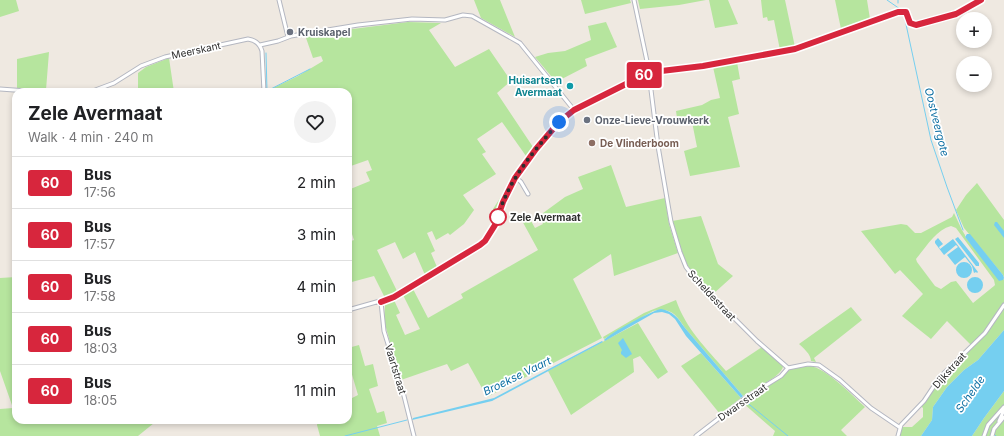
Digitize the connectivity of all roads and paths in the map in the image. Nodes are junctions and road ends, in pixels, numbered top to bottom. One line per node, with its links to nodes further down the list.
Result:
1 (279, 0): 4 (street)
2 (634, 0): 6 (street, Scheldestraat)
3 (981, 0): 6 (street)
4 (288, 37): 5 (street); 11 (street)
5 (260, 45): 7 (street, Meerskant); 8 (street)
6 (648, 72): 11 (street); 17 (street, Scheldestraat)
7 (101, 88)
8 (264, 88)
9 (0, 89): 10 (street)
10 (12, 90)
11 (574, 110): 12 (street)
12 (515, 178): 13 (street); 14 (street)
13 (528, 194)
14 (381, 302): 16 (street); 22 (street, Vaartstraat)
15 (1004, 305): 21 (street, Dijkstraat)
16 (352, 309)
17 (788, 368): 21 (street); 23 (street, Dwarsstraat)
18 (1004, 408): 20 (street); 25 (street)
19 (1004, 417): 20 (street)
20 (998, 425): 26 (street)
21 (899, 427): 24 (street)
22 (414, 436)
23 (696, 436)
24 (898, 436)
25 (984, 436)
26 (992, 436)

